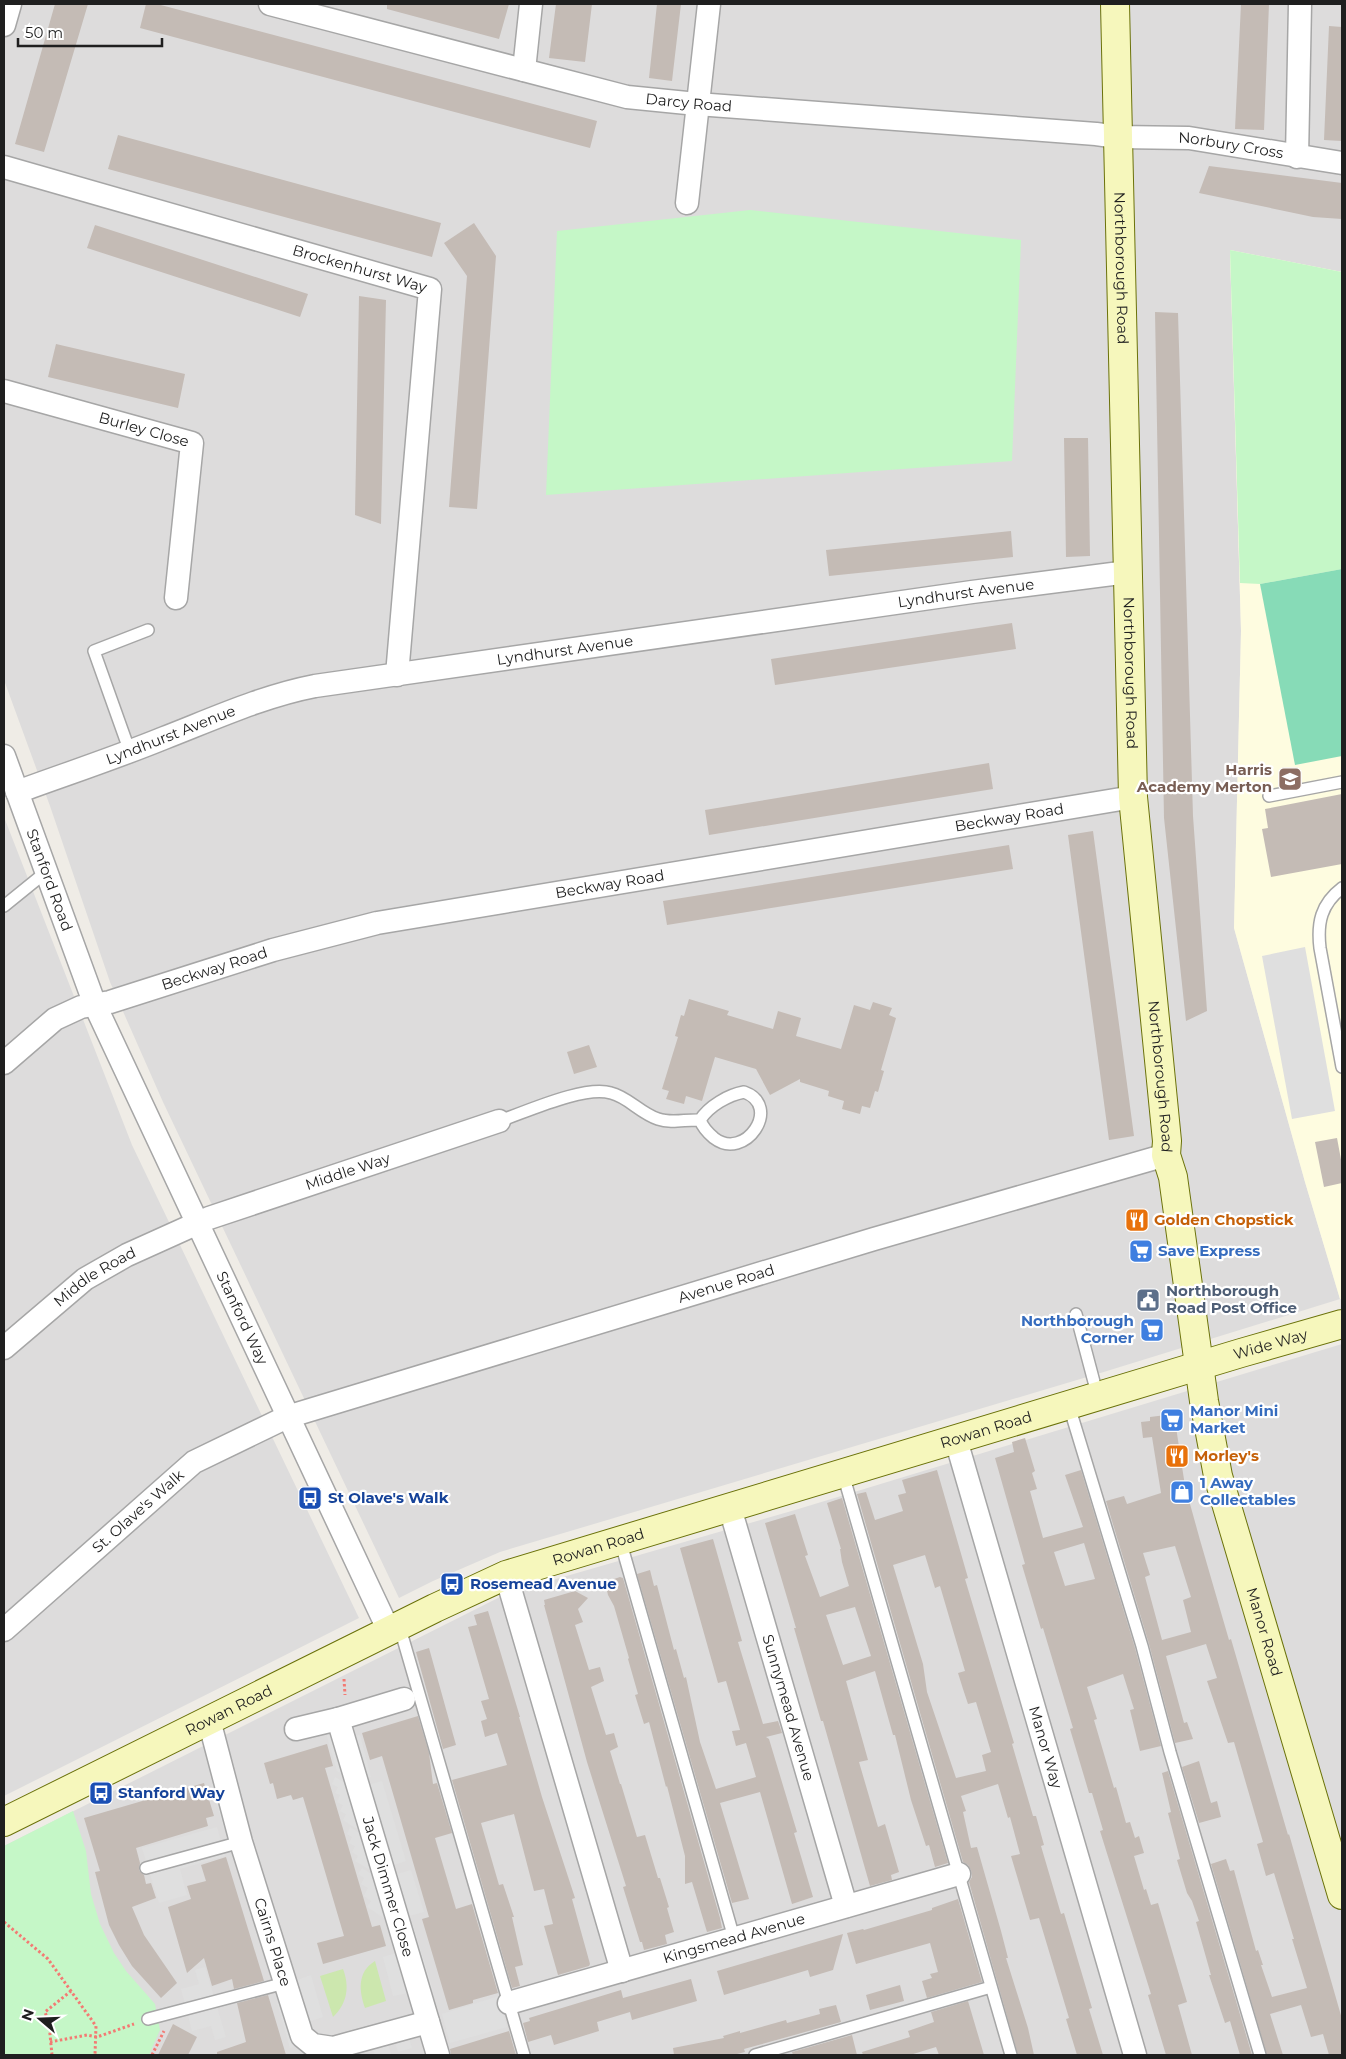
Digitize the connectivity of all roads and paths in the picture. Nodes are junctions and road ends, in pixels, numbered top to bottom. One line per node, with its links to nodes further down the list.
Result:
1 (10, 4): 7 (street)
2 (270, 4): 8 (street, Darcy Road)
3 (531, 4): 8 (street)
4 (709, 4): 9 (street)
5 (1115, 4): 10 (main road, Northborough Road)
6 (1300, 4): 11 (street)
7 (4, 25)
8 (524, 70): 9 (street, Darcy Road)
9 (697, 104): 10 (street, Darcy Road); 14 (street)
10 (1118, 137): 11 (street, Norbury Cross); 16 (main road, Northborough Road)
11 (1297, 157): 12 (street, Norbury Cross)
12 (1342, 163)
13 (4, 167): 19 (street, Brockenhurst Way)
14 (687, 202)
15 (4, 391): 17 (street, Burley Close)
16 (1128, 572): 19 (street, Lyndhurst Avenue); 25 (main road, Northborough Road)
17 (176, 598)
18 (148, 630): 20 (lane)
19 (396, 675): 20 (street, Lyndhurst Avenue)
20 (130, 752): 23 (street, Lyndhurst Avenue)
21 (4, 760): 23 (street, Stanford Road)
22 (1342, 782): 24 (lane)
23 (17, 792): 26 (street, Stanford Road)
24 (1269, 796)
25 (1133, 797): 29 (street, Beckway Road); 34 (main road, Northborough Road)
26 (46, 872): 28 (lane); 29 (street, Stanford Road)
27 (1342, 888): 31 (lane)
28 (4, 906)
29 (95, 1005): 30 (street, Beckway Road); 35 (street, Stanford Way)
30 (4, 1063)
31 (1342, 1067)
32 (700, 1120): 32 (lane); 33 (lane)
33 (499, 1121): 35 (street, Middle Way)
34 (1166, 1155): 39 (main road, Northborough Road); 42 (street, Avenue Road)
35 (198, 1224): 38 (street, Middle Road); 42 (street, Stanford Way)
36 (1076, 1314): 40 (lane)
37 (1342, 1324): 39 (main road, Wide Way)
38 (4, 1348)
39 (1199, 1366): 40 (main road, Rowan Road); 59 (main road, Manor Road)
40 (1098, 1397): 41 (main road, Rowan Road)
41 (1069, 1406): 43 (main road, Rowan Road); 80 (lane)
42 (287, 1417): 48 (street, Stanford Way); 49 (street, St. Olave's Walk)
43 (956, 1440): 44 (main road, Rowan Road); 79 (street, Manor Way)
44 (843, 1474): 45 (main road, Rowan Road); 58 (lane)
45 (730, 1508): 46 (main road, Rowan Road); 60 (street, Sunnymead Avenue)
46 (620, 1540): 47 (main road, Rowan Road); 62 (lane)
47 (506, 1576): 48 (main road, Rowan Road); 63 (street)
48 (394, 1628): 50 (main road, Rowan Road); 67 (lane)
49 (4, 1630)
50 (342, 1654): 52 (path); 53 (main road, Rowan Road)
51 (404, 1699): 52 (street)
52 (338, 1719): 54 (street); 69 (street, Jack Dimmer Close)
53 (209, 1720): 55 (main road, Rowan Road); 56 (street, Cairns Place)
54 (296, 1730)
55 (6, 1817)
56 (241, 1842): 57 (lane); 64 (street, Cairns Place)
57 (146, 1868)
58 (959, 1874): 60 (street, Kingsmead Avenue); 65 (lane)
59 (1342, 1895)
60 (846, 1906): 62 (street, Kingsmead Avenue)
61 (4, 1922): 66 (path)
62 (734, 1938): 63 (street, Kingsmead Avenue)
63 (622, 1971): 67 (street, Kingsmead Avenue)
64 (285, 1983): 68 (lane); 72 (street, Cairns Place)
65 (991, 1987): 77 (lane); 78 (lane)
66 (71, 1991): 70 (path); 71 (path)
67 (508, 2003): 76 (lane)
68 (148, 2019): 70 (path)
69 (428, 2022): 72 (street, Cairns Place); 75 (street, Jack Dimmer Close)
70 (97, 2036): 71 (path); 74 (path)
71 (50, 2042): 73 (path)
72 (312, 2050)
73 (52, 2055)
74 (96, 2055)
75 (438, 2055)
76 (524, 2055)
77 (755, 2055)
78 (1011, 2055)
79 (1135, 2055)
80 (1260, 2055)

